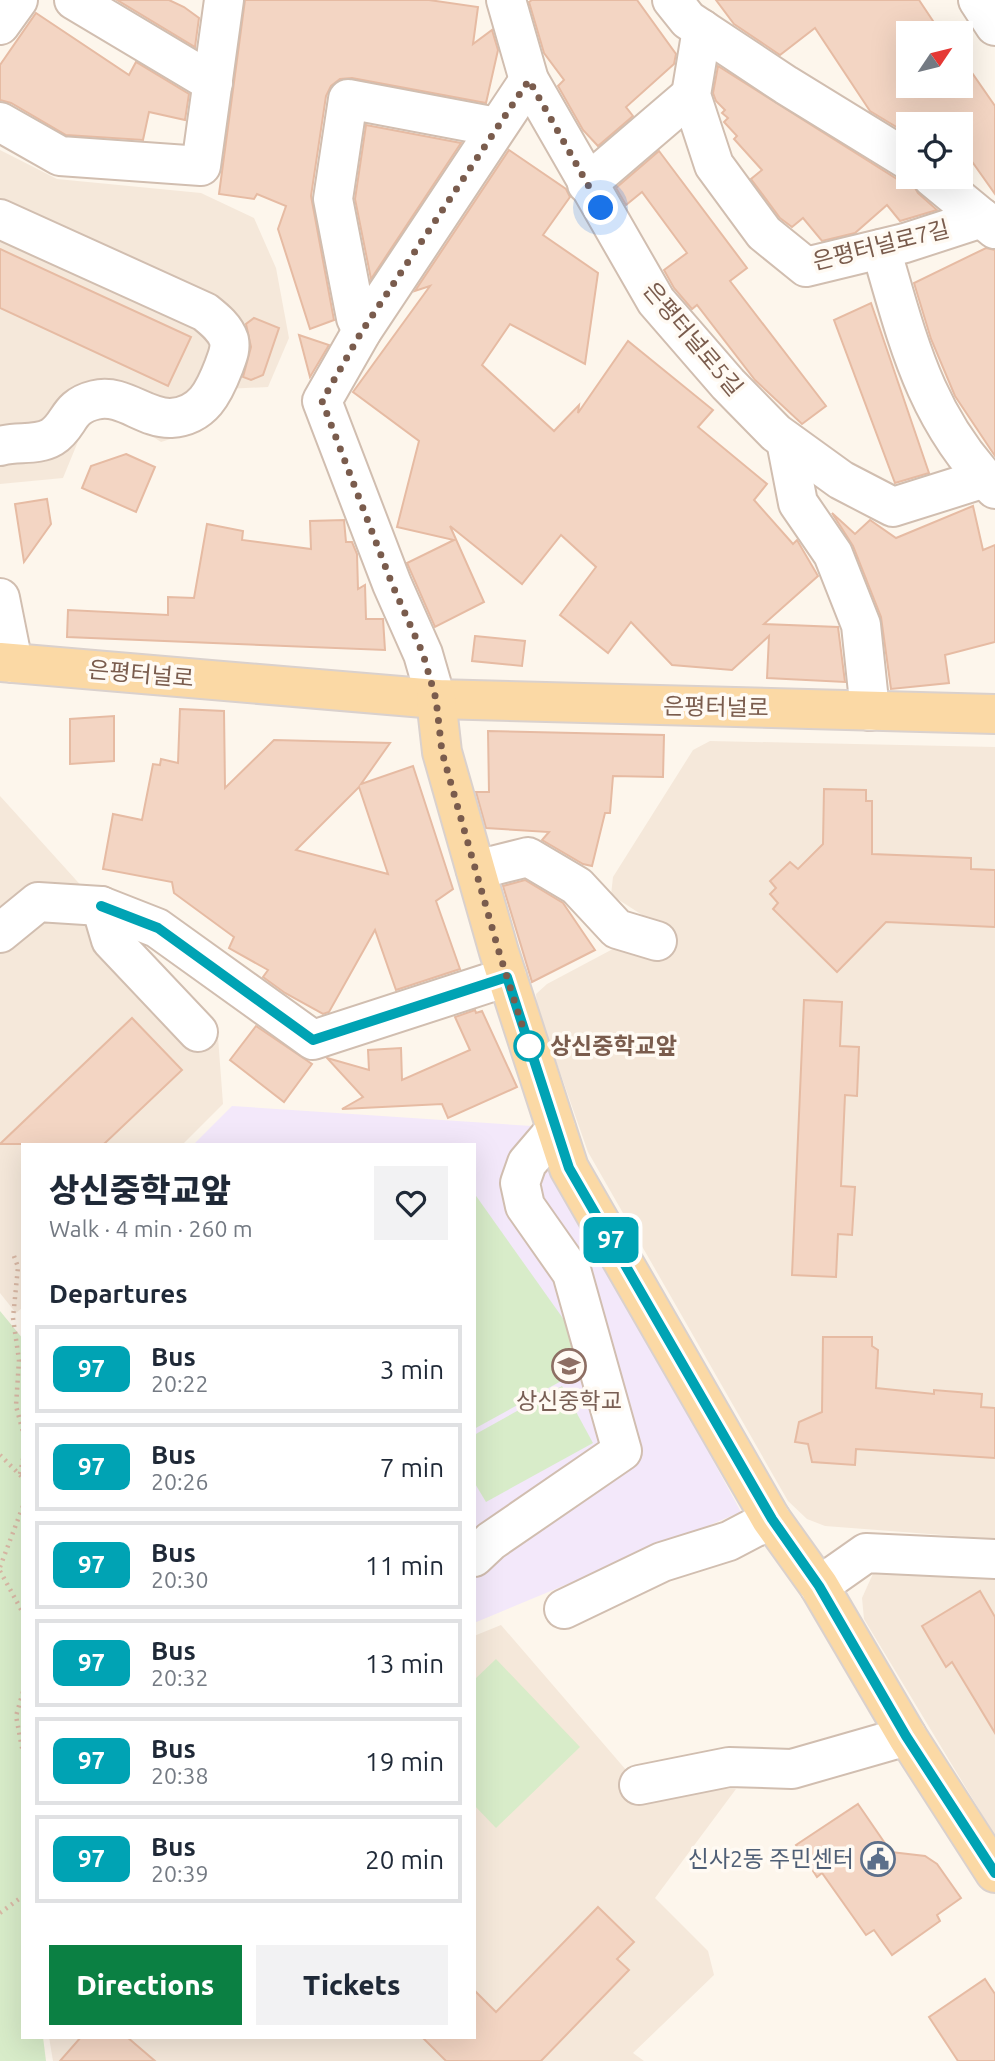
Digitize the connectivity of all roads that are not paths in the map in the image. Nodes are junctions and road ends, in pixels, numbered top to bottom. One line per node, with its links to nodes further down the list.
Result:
1 (18, 0): 7 (street)
2 (74, 0): 11 (street)
3 (225, 0): 11 (street)
4 (506, 0): 10 (street, 은평터널로5길)
5 (672, 0): 9 (street)
6 (978, 0): 8 (street)
7 (0, 25)
8 (995, 26)
9 (702, 29): 12 (street, 은평터널로7길); 15 (street)
10 (529, 80): 14 (street); 16 (street, 은평터널로5길)
11 (213, 83): 13 (street)
12 (691, 95): 16 (street); 20 (street, 은평터널로7길)
13 (0, 122)
14 (496, 127): 21 (street); 21 (street)
15 (896, 152)
16 (587, 184): 22 (street, 은평터널로5길)
17 (947, 189): 19 (street, 은평터널로7길)
18 (0, 219): 23 (street)
19 (989, 224): 20 (street, 은평터널로7길)
20 (881, 249): 24 (street)
21 (362, 331): 27 (street)
22 (786, 441): 24 (street, 은평터널로5길); 28 (street)
23 (0, 446)
24 (990, 483)
25 (0, 598): 26 (street, 은평터널로)
26 (6, 662): 27 (main road, 은평터널로)
27 (436, 699): 28 (main road, 은평터널로); 30 (main road)
28 (870, 711): 29 (main road, 은평터널로)
29 (995, 714)
30 (476, 870): 33 (street); 34 (main road)
31 (101, 906): 32 (street); 34 (street); 35 (street)
32 (0, 933)
33 (657, 941)
34 (507, 977): 36 (main road)
35 (198, 1032)
36 (556, 1129): 37 (main road); 38 (street)
37 (772, 1519): 40 (main road); 41 (street)
38 (476, 1555)
39 (995, 1559): 40 (street)
40 (819, 1586): 42 (main road)
41 (564, 1609)
42 (906, 1736): 43 (street); 44 (main road)
43 (639, 1785)
44 (995, 1873)

